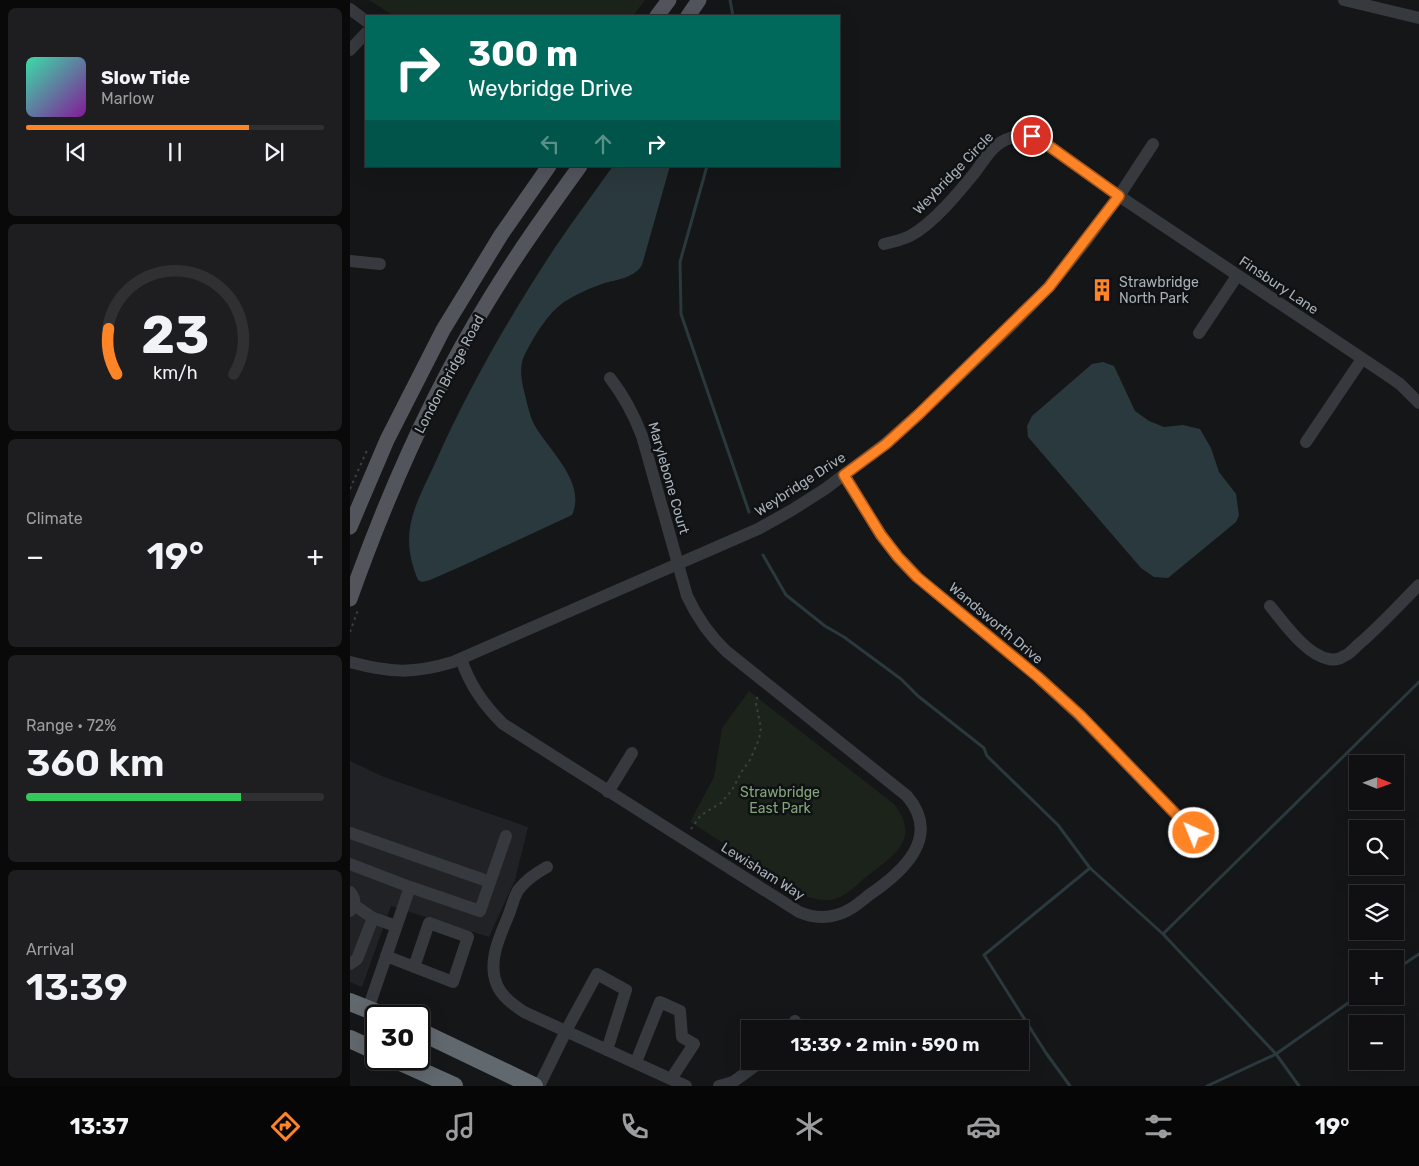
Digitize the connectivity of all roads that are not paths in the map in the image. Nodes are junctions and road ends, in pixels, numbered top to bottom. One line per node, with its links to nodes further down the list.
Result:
1 (669, 0): 5 (main road)
2 (699, 0): 6 (main road)
3 (1344, 0): 7 (street)
4 (350, 9): 8 (street)
5 (658, 15)
6 (689, 15)
7 (1419, 18)
8 (365, 20)
9 (365, 34): 10 (street)
10 (350, 50)
11 (1153, 144): 14 (street, Weybridge Drive)
12 (548, 167): 25 (main road, London Bridge Road)
13 (579, 167): 28 (main road, London Bridge Road)
14 (1119, 196): 15 (street, Weybridge Circle); 18 (street, Finsbury Lane); 24 (street, Weybridge Drive)
15 (884, 244)
16 (350, 261): 17 (street)
17 (380, 264)
18 (1237, 276): 19 (street); 20 (street, Finsbury Lane)
19 (1199, 333)
20 (1362, 359): 22 (street, Finsbury Lane); 23 (street)
21 (610, 378): 26 (street, Marylebone Court)
22 (1419, 403)
23 (1306, 442)
24 (844, 475): 26 (street, Weybridge Drive); 36 (street, Wandsworth Drive)
25 (351, 522)
26 (678, 564): 30 (street, Weybridge Drive); 33 (street, Lewisham Way)
27 (1419, 585): 29 (street)
28 (355, 603)
29 (1270, 606)
30 (461, 659): 31 (street, Weybridge Drive); 33 (street, Lewisham Way)
31 (350, 662)
32 (632, 753): 33 (street)
33 (608, 792)
34 (350, 834): 39 (street)
35 (506, 836): 39 (street)
36 (1207, 846)
37 (350, 864): 40 (street)
38 (547, 867): 51 (street)
39 (490, 882): 40 (street)
40 (410, 887): 44 (street)
41 (350, 892): 42 (street)
42 (352, 908): 43 (street)
43 (373, 918): 44 (street); 46 (street)
44 (396, 926): 45 (street)
45 (386, 956): 47 (street); 49 (street)
46 (350, 964)
47 (414, 967): 47 (street)
48 (350, 1002): 50 (highway)
49 (369, 1005)
50 (365, 1008)
51 (565, 1032): 55 (street); 55 (street); 62 (street)
52 (430, 1036): 61 (highway)
53 (350, 1039): 54 (highway)
54 (365, 1046)
55 (608, 1050): 56 (street)
56 (636, 1062): 59 (street); 59 (street)
57 (418, 1070): 60 (highway)
58 (750, 1070): 64 (street)
59 (672, 1079): 63 (street)
60 (454, 1086)
61 (534, 1086)
62 (540, 1086)
63 (686, 1086)
64 (719, 1086)

